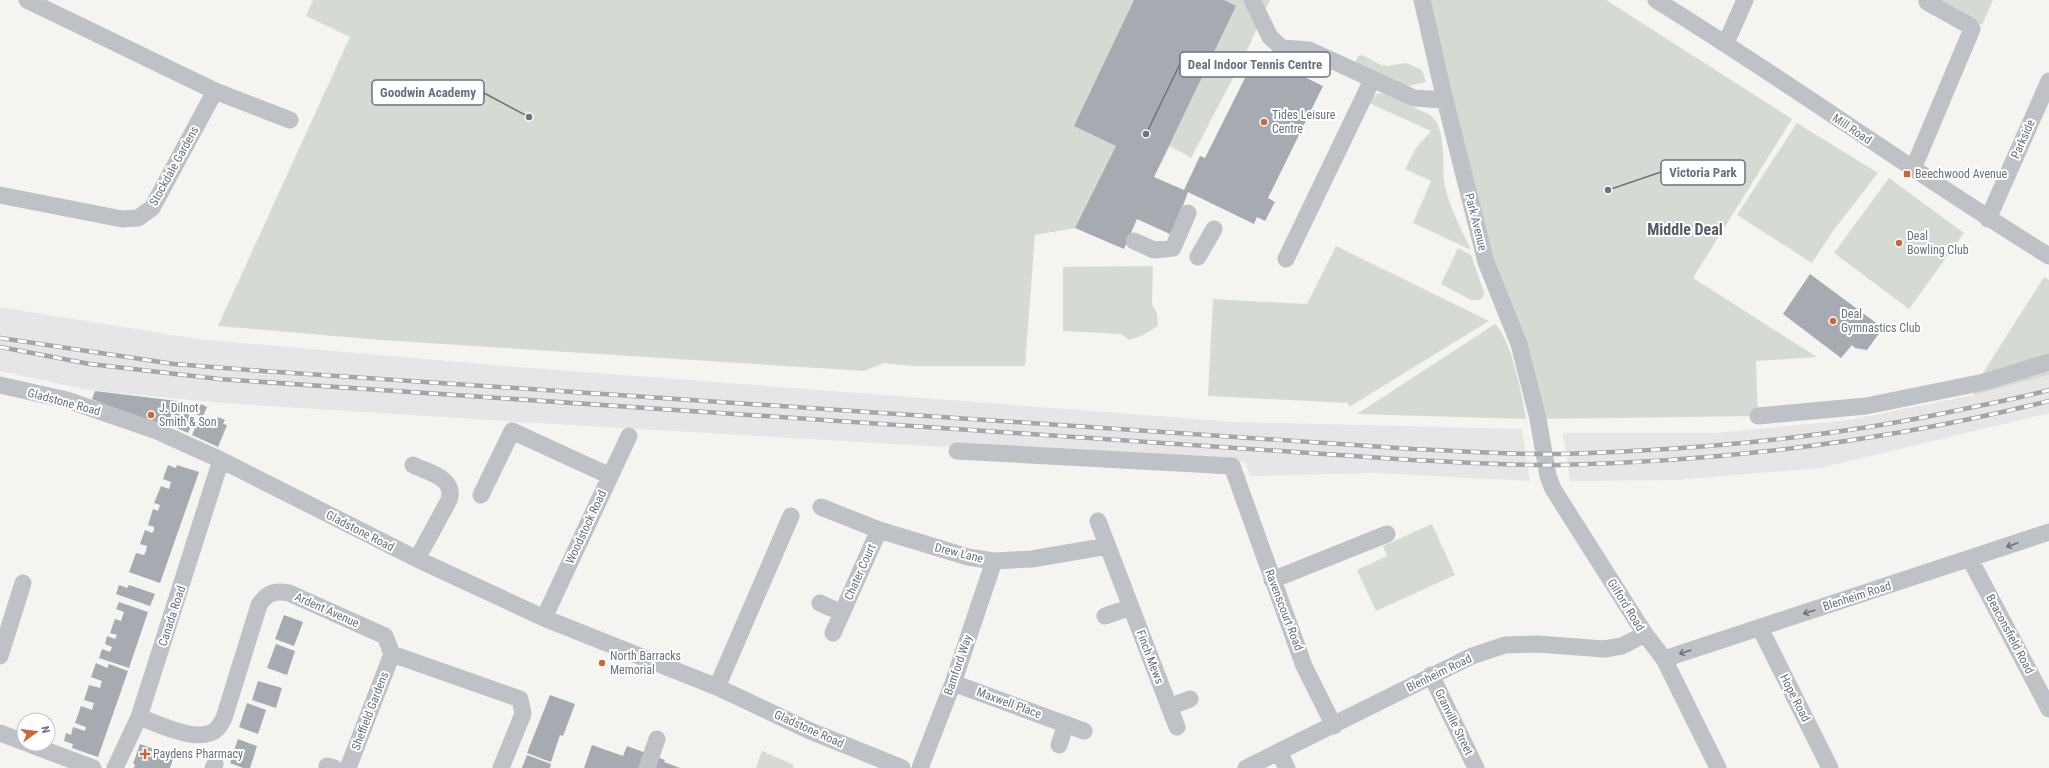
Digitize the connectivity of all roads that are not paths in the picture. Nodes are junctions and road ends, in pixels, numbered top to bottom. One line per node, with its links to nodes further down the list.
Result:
1 (27, 0): 10 (street)
2 (1252, 0): 8 (street)
3 (1422, 0): 11 (street, Park Avenue)
4 (1656, 0): 7 (street, Mill Road)
5 (1745, 0): 7 (street)
6 (1927, 2): 13 (street)
7 (1726, 43): 13 (street, Mill Road)
8 (1372, 80): 11 (street); 21 (street)
9 (2049, 81): 16 (street, Parkside)
10 (215, 91): 12 (street); 14 (street, Stockdale Gardens)
11 (1445, 100): 26 (street, Park Avenue)
12 (290, 120)
13 (1913, 169): 16 (street, Mill Road)
14 (0, 195)
15 (1188, 213): 18 (street)
16 (1988, 219): 19 (street, Mill Road)
17 (1214, 229): 20 (street)
18 (1134, 241)
19 (2049, 256)
20 (1198, 257)
21 (1286, 259)
22 (2049, 362): 24 (street)
23 (0, 386): 28 (street, Gladstone Road)
24 (1758, 416)
25 (628, 436): 30 (street, Woodstock Road)
26 (1542, 440): 51 (street, Gilford Road)
27 (957, 451): 42 (street, Ravenscourt Road)
28 (222, 460): 40 (street, Gladstone Road); 62 (street, Canada Road)
29 (413, 466): 40 (street)
30 (610, 476): 31 (street); 48 (street, Woodstock Road)
31 (481, 495)
32 (820, 506): 35 (street, Drew Lane)
33 (791, 516): 57 (street)
34 (1098, 521): 38 (street, Finch Mews)
35 (879, 530): 41 (street, Drew Lane); 46 (street, Chater Court)
36 (2049, 532): 39 (street, Blenheim Road, one-way to 39)
37 (1387, 534): 42 (street)
38 (1108, 546): 41 (street, Drew Lane); 45 (street, Finch Mews)
39 (1970, 559): 49 (street, Blenheim Road, one-way to 49); 58 (street, Beaconsfield Road)
40 (417, 560): 48 (street, Gladstone Road)
41 (994, 561): 56 (street, Bamford Way)
42 (1272, 580): 65 (street, Ravenscourt Road)
43 (23, 583): 53 (street)
44 (820, 603): 46 (street, Chater Court)
45 (1131, 607): 47 (street); 60 (street, Finch Mews)
46 (842, 613): 50 (street, Chater Court)
47 (1105, 616)
48 (544, 618): 57 (street, Gladstone Road)
49 (1760, 628): 54 (street, Blenheim Road, one-way to 54); 85 (street, Hope Road)
50 (833, 633)
51 (1645, 634): 54 (street, Gilford Road); 55 (street, Blenheim Road)
52 (392, 654): 62 (street, Ardent Avenue); 76 (street, Sheffield Gardens); 77 (street)
53 (0, 656)
54 (1664, 659): 84 (street, Gilford Road)
55 (1431, 675): 65 (street, Blenheim Road); 83 (street, Granville Street)
56 (953, 683): 63 (street, Maxwell Place); 80 (street, Bamford Way)
57 (717, 687): 73 (street, Gladstone Road)
58 (2045, 692): 61 (street, Beaconsfield Road)
59 (1190, 699): 60 (street)
60 (1169, 707): 64 (street, Finch Mews)
61 (2049, 709)
62 (139, 717): 75 (street, Canada Road)
63 (1066, 724): 66 (street, Maxwell Place); 70 (street)
64 (1177, 726)
65 (1334, 726): 72 (street, Blenheim Road)
66 (1084, 731)
67 (0, 733): 68 (street)
68 (16, 739)
69 (657, 739): 78 (street)
70 (1059, 745)
71 (50, 752): 74 (street)
72 (1278, 752): 81 (street, Blenheim Road); 82 (street)
73 (875, 763): 79 (street, Gladstone Road)
74 (93, 768)
75 (115, 768)
76 (348, 768)
77 (501, 768)
78 (647, 768)
79 (902, 768)
80 (920, 768)
81 (1246, 768)
82 (1287, 768)
83 (1476, 768)
84 (1718, 768)
85 (1830, 768)

